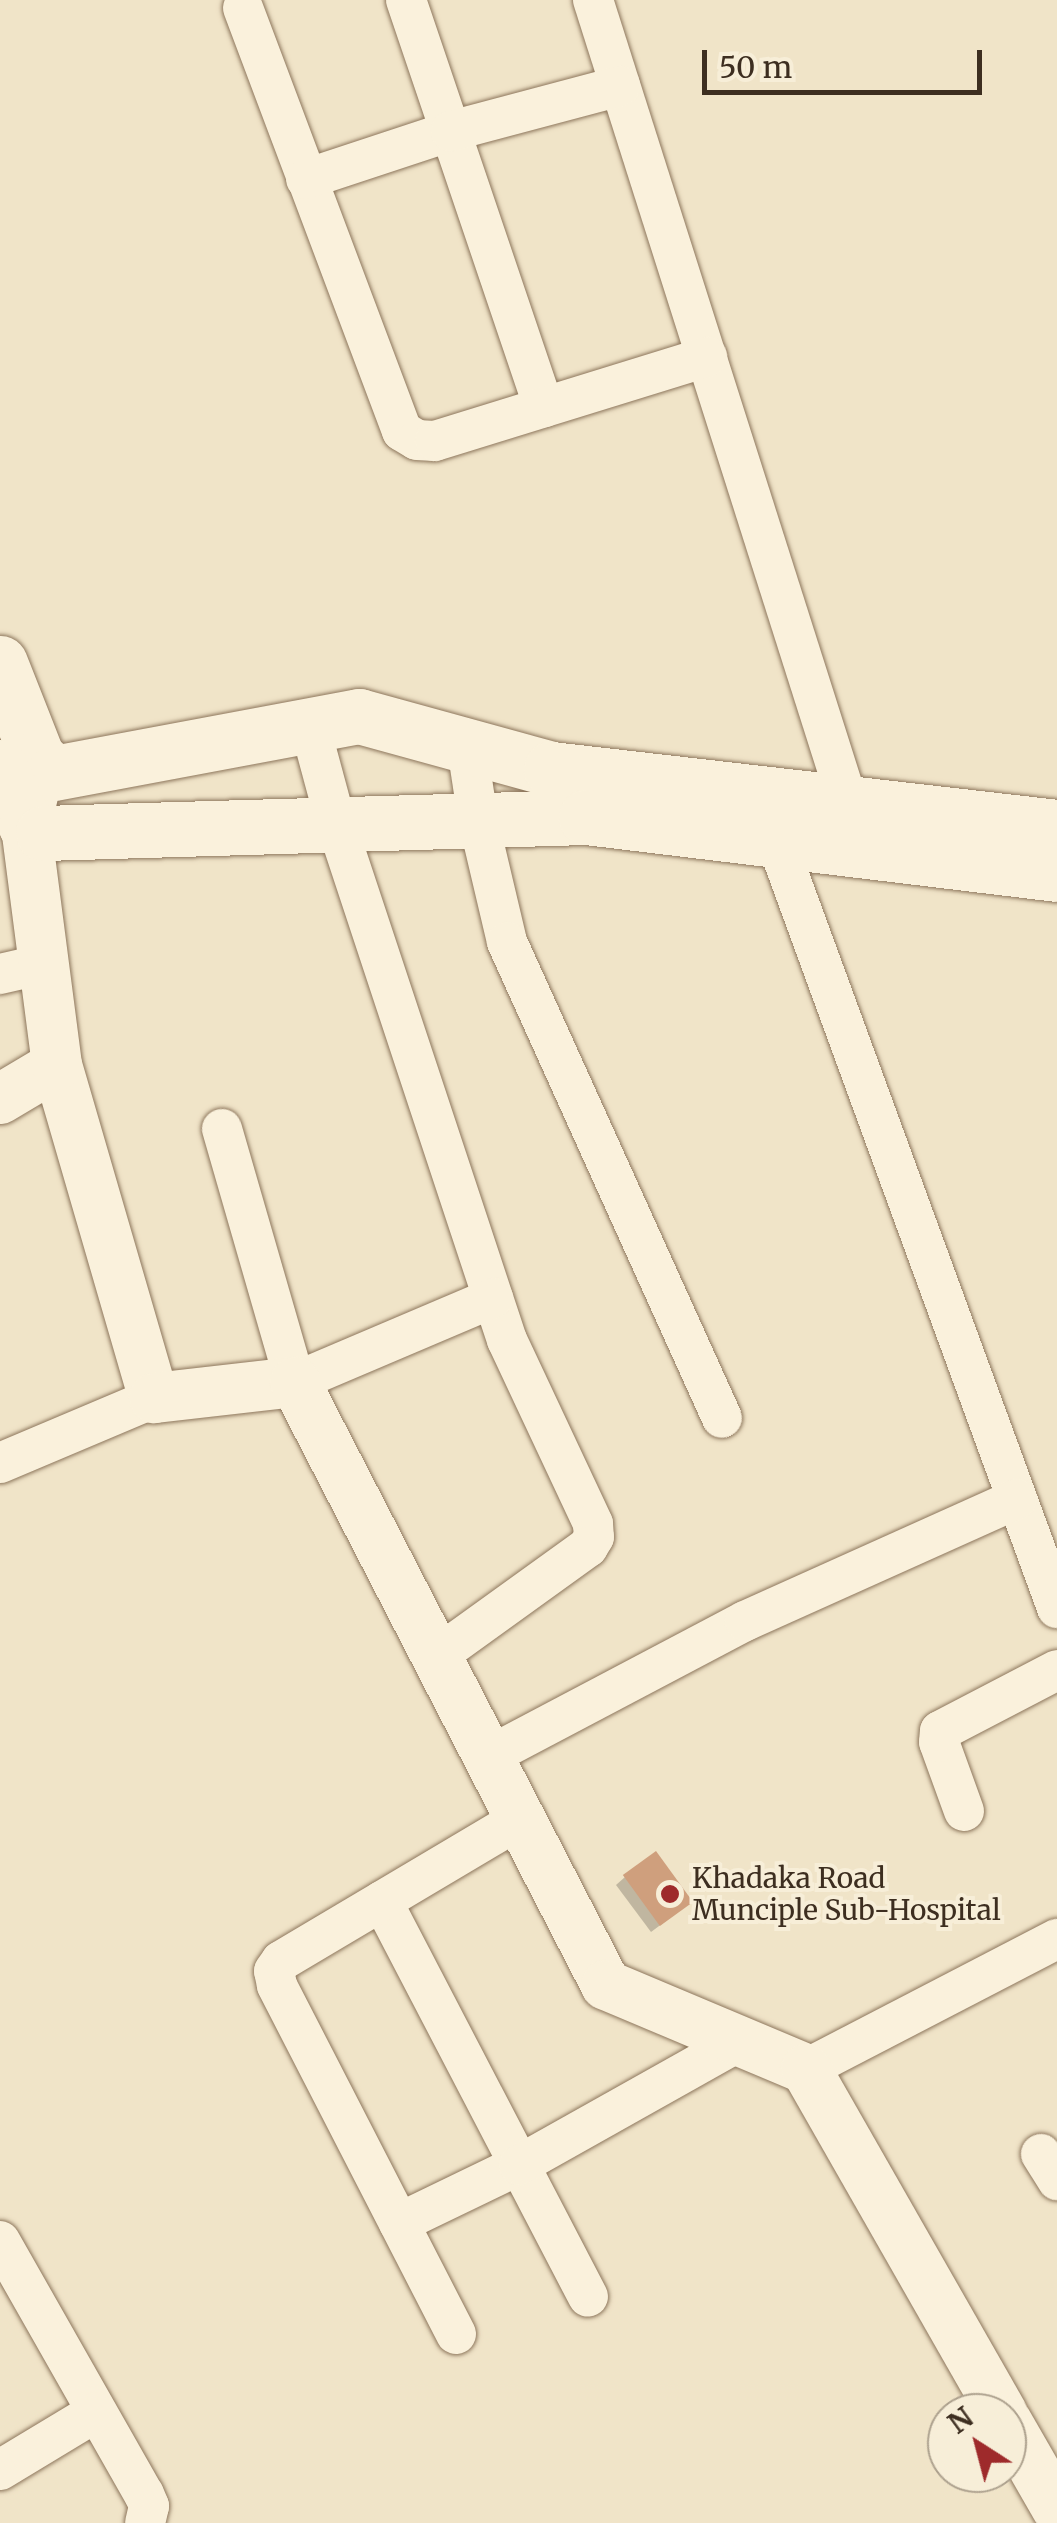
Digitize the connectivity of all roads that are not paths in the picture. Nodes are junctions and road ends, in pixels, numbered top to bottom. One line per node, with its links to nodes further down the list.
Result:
1 (406, 0): 5 (street)
2 (593, 0): 4 (street)
3 (243, 8): 6 (street)
4 (620, 86): 5 (street); 7 (street)
5 (451, 131): 6 (street); 8 (street)
6 (306, 179): 8 (street)
7 (706, 357): 8 (street); 13 (street)
8 (544, 407)
9 (0, 663): 12 (main road)
10 (308, 723): 11 (main road); 12 (main road); 16 (street)
11 (467, 747): 14 (main road); 15 (street)
12 (21, 765): 17 (main road)
13 (848, 803): 14 (main road); 18 (main road)
14 (775, 817): 15 (main road); 19 (main road); 29 (street)
15 (478, 819): 16 (main road); 27 (street)
16 (336, 823): 17 (main road); 24 (street)
17 (26, 826): 20 (street)
18 (1057, 826)
19 (1057, 874)
20 (22, 969): 21 (street)
21 (58, 1065): 22 (street); 26 (street)
22 (0, 1099)
23 (222, 1129): 25 (street)
24 (493, 1298): 25 (street); 31 (street)
25 (296, 1382): 26 (street); 31 (street)
26 (154, 1398): 28 (street)
27 (722, 1418)
28 (0, 1464)
29 (1017, 1499): 30 (street); 33 (street)
30 (1057, 1608)
31 (437, 1656): 33 (street)
32 (1057, 1670): 34 (street)
33 (489, 1756): 35 (street)
34 (964, 1812)
35 (520, 1818): 36 (street); 38 (street)
36 (382, 1901): 40 (street); 41 (street)
37 (1057, 1939): 39 (street)
38 (740, 2042): 39 (street); 40 (street)
39 (806, 2069): 46 (street)
40 (520, 2165): 41 (street); 44 (street)
41 (399, 2222): 45 (street)
42 (0, 2241): 43 (street)
43 (12, 2289): 47 (street)
44 (588, 2298)
45 (456, 2334)
46 (991, 2393)
47 (96, 2412): 49 (street); 51 (street)
48 (1027, 2451): 50 (street)
49 (0, 2470)
50 (1051, 2485)
51 (145, 2523)

